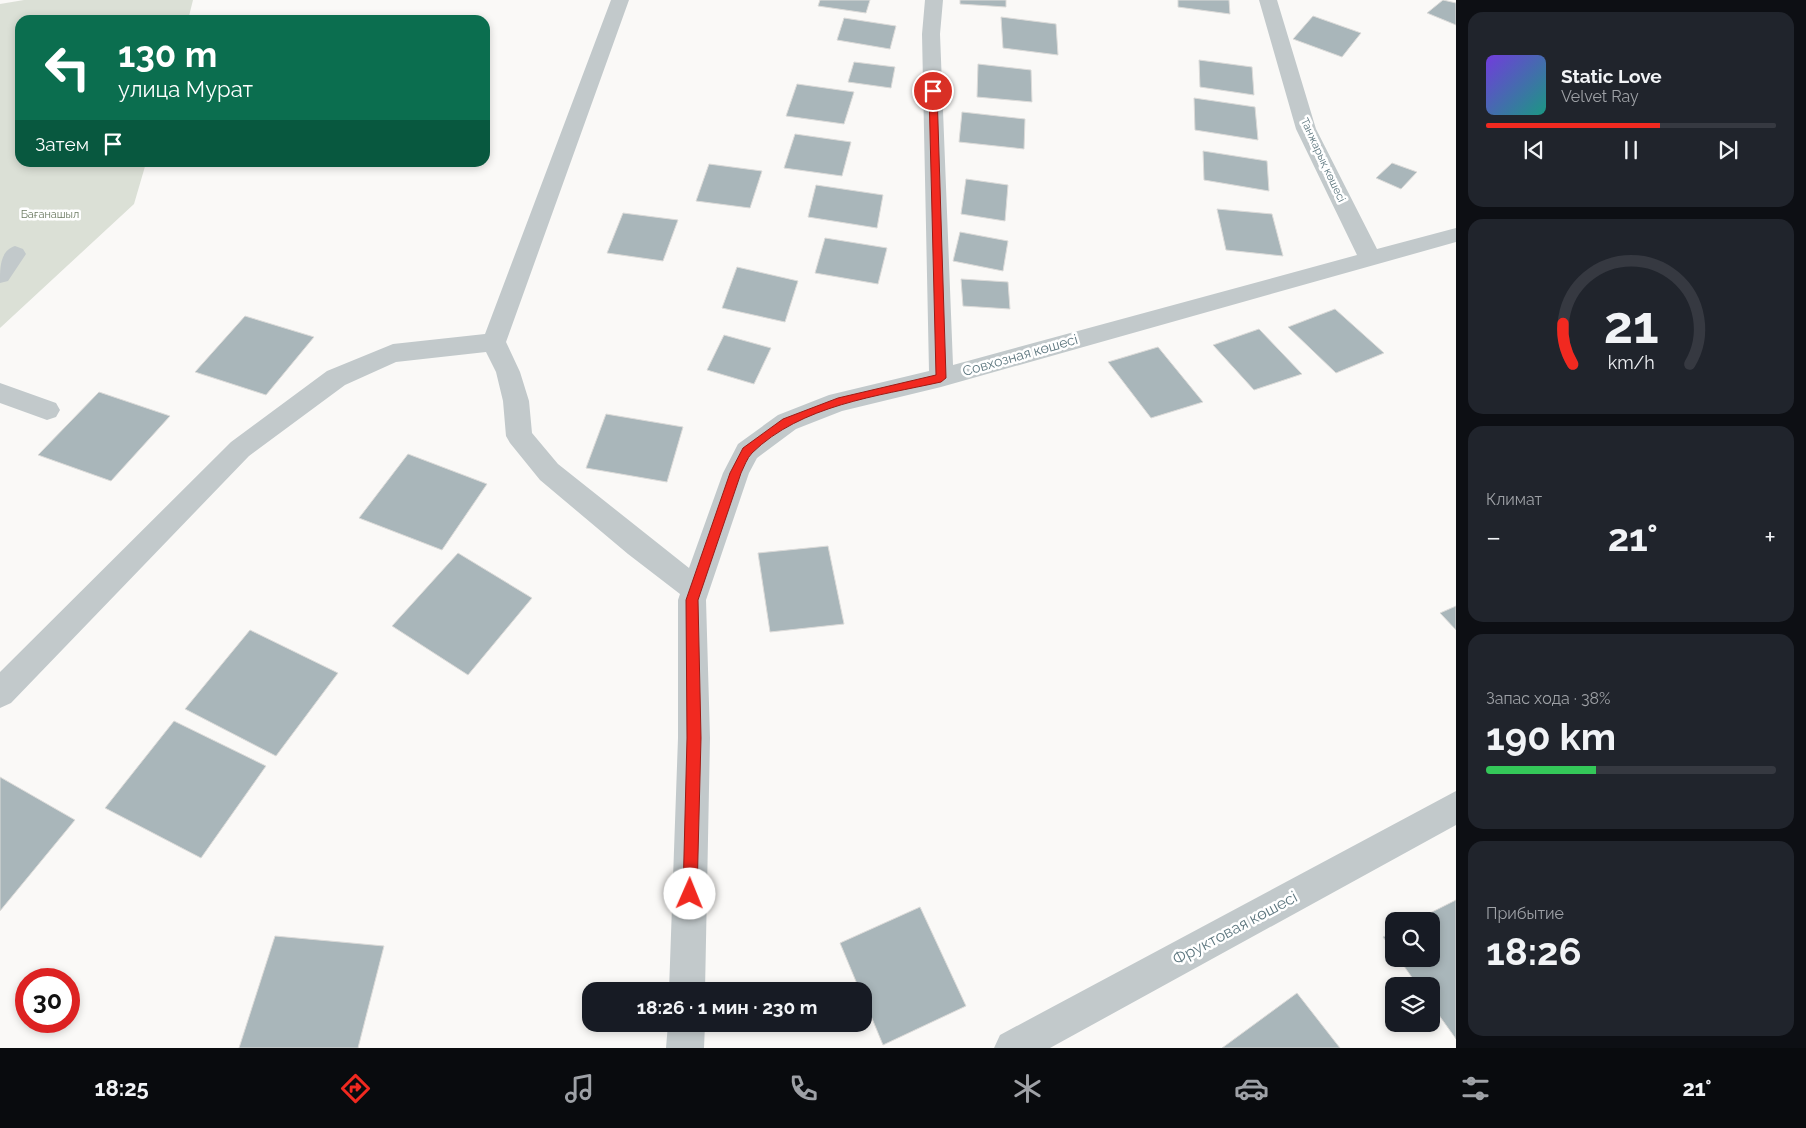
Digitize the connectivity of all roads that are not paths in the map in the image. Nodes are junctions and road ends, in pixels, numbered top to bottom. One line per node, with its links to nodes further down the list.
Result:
1 (620, 0): 8 (street)
2 (934, 0): 9 (street)
3 (1268, 0): 6 (street, Танжарық көшесі)
4 (1456, 235): 6 (street, Совхозная көшесі)
5 (15, 254): 7 (street)
6 (1370, 258): 9 (street, Совхозная көшесі)
7 (0, 275)
8 (494, 342): 12 (street); 13 (street)
9 (941, 378): 12 (street, Совхозная көшесі)
10 (0, 393): 11 (street)
11 (46, 410)
12 (696, 590): 15 (street, Совхозная көшесі)
13 (0, 693)
14 (1456, 807): 18 (street, Фруктовая көшесі)
15 (687, 982)
16 (686, 1032): 17 (street)
17 (685, 1048)
18 (1013, 1048)

